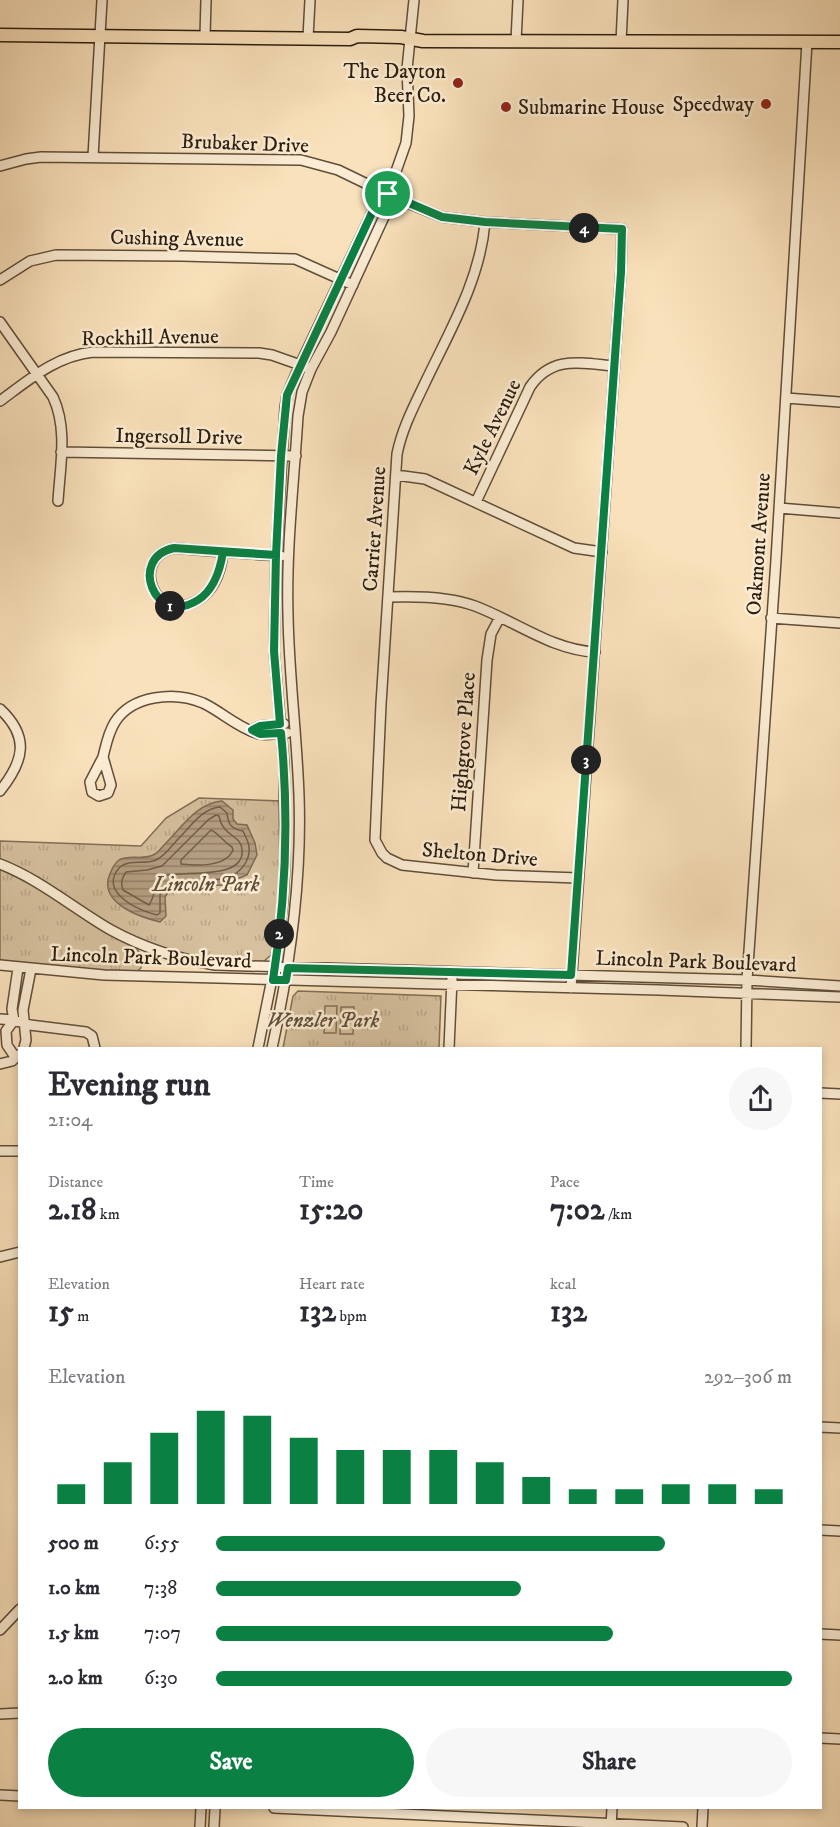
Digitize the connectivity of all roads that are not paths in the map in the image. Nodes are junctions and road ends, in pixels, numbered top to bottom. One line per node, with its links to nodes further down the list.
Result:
1 (102, 0): 8 (street)
2 (206, 0): 9 (street)
3 (310, 0): 10 (street)
4 (414, 0): 11 (street)
5 (518, 0): 12 (street)
6 (623, 0): 13 (street)
7 (0, 35): 8 (main road)
8 (99, 36): 9 (main road); 16 (street)
9 (205, 36): 10 (main road)
10 (308, 38): 11 (main road)
11 (411, 39): 12 (main road); 18 (street)
12 (516, 41): 13 (main road)
13 (621, 42): 14 (main road)
14 (807, 42): 15 (main road); 28 (street, Oakmont Avenue)
15 (840, 42)
16 (93, 157): 17 (street, Brubaker Drive); 18 (street, Brubaker Drive)
17 (0, 166)
18 (388, 194): 19 (street, Brubaker Drive); 20 (street); 22 (street)
19 (485, 222): 25 (street, Brubaker Drive); 34 (street, Carrier Avenue)
20 (340, 278): 21 (street, Cushing Avenue); 22 (street, Cushing Avenue); 24 (street)
21 (0, 280)
22 (353, 285): 26 (street)
23 (0, 322): 27 (street)
24 (300, 365): 26 (street, Rockhill Avenue); 27 (street, Rockhill Avenue); 32 (street)
25 (614, 366): 36 (street, Kyle Avenue); 40 (street)
26 (311, 369): 33 (street)
27 (37, 374): 29 (street, Rockhill Avenue); 31 (street)
28 (786, 399): 30 (street); 37 (street, Oakmont Avenue)
29 (0, 401)
30 (840, 402)
31 (61, 452): 32 (street, Ingersoll Drive); 35 (street)
32 (281, 456): 33 (street, Ingersoll Drive); 41 (street)
33 (296, 456): 42 (street)
34 (396, 475): 36 (street); 43 (street, Carrier Avenue)
35 (58, 501)
36 (476, 502): 40 (street)
37 (778, 508): 38 (street); 45 (street, Oakmont Avenue)
38 (840, 513)
39 (223, 552): 39 (street); 41 (street)
40 (602, 552): 47 (street)
41 (276, 555): 42 (street); 50 (street)
42 (289, 556): 49 (street)
43 (388, 597): 44 (street); 53 (street, Carrier Avenue)
44 (500, 617): 47 (street); 55 (street, Highgrove Place)
45 (771, 618): 46 (street); 66 (street, Oakmont Avenue)
46 (840, 623)
47 (595, 652): 56 (street)
48 (0, 709): 52 (street)
49 (294, 728): 50 (street); 60 (street)
50 (281, 729): 51 (street); 59 (street)
51 (103, 757)
52 (0, 791)
53 (382, 854): 55 (street, Shelton Drive)
54 (0, 864): 59 (street, Lincoln Park Boulevard)
55 (473, 873): 56 (street, Shelton Drive)
56 (578, 879): 63 (street)
57 (0, 965): 58 (street, Lincoln Park Boulevard)
58 (18, 968): 61 (street, Lincoln Park Boulevard); 73 (street)
59 (275, 968): 60 (street, Lincoln Park Boulevard); 64 (street)
60 (288, 968): 62 (street, Lincoln Park Boulevard); 65 (street)
61 (31, 969): 64 (street, Lincoln Park Boulevard); 73 (street)
62 (452, 971): 63 (street, Lincoln Park Boulevard); 67 (street)
63 (571, 975): 66 (street, Lincoln Park Boulevard); 69 (street)
64 (273, 980): 65 (street, Lincoln Park Boulevard); 76 (street)
65 (286, 980): 67 (street, Lincoln Park Boulevard); 77 (street)
66 (747, 980): 68 (street, Lincoln Park Boulevard); 70 (street, Oakmont Avenue)
67 (451, 985): 69 (street, Lincoln Park Boulevard); 78 (street)
68 (840, 986)
69 (571, 988): 70 (street, Lincoln Park Boulevard)
70 (746, 993): 71 (street, Lincoln Park Boulevard); 79 (street, Oakmont Avenue)
71 (840, 997)
72 (0, 1019): 73 (street)
73 (18, 1022): 74 (street); 75 (street); 80 (street)
74 (24, 1047)
75 (95, 1047)
76 (258, 1047)
77 (272, 1047)
78 (450, 1047)
79 (746, 1047)
80 (17, 1055): 81 (street)
81 (0, 1064)
82 (822, 1093): 83 (street)
83 (840, 1094)
84 (0, 1151): 85 (street)
85 (18, 1151)
86 (18, 1252): 87 (street)
87 (0, 1257)
88 (822, 1427): 89 (street)
89 (840, 1428)
90 (822, 1530): 91 (street)
91 (840, 1531)
92 (18, 1611): 93 (street)
93 (0, 1630)
94 (822, 1634): 95 (street)
95 (840, 1635)
96 (18, 1713): 97 (street)
97 (0, 1714)
98 (822, 1738): 99 (street)
99 (840, 1739)
100 (0, 1795): 101 (street)
101 (18, 1796)
102 (201, 1809): 111 (street)
103 (215, 1809): 112 (street)
104 (348, 1809): 108 (street)
105 (518, 1809): 109 (street)
106 (612, 1809): 110 (street)
107 (703, 1809): 114 (street)
108 (425, 1811): 109 (street)
109 (518, 1819): 110 (street)
110 (611, 1825): 113 (street)
111 (200, 1827)
112 (214, 1827)
113 (683, 1827)
114 (702, 1827)

